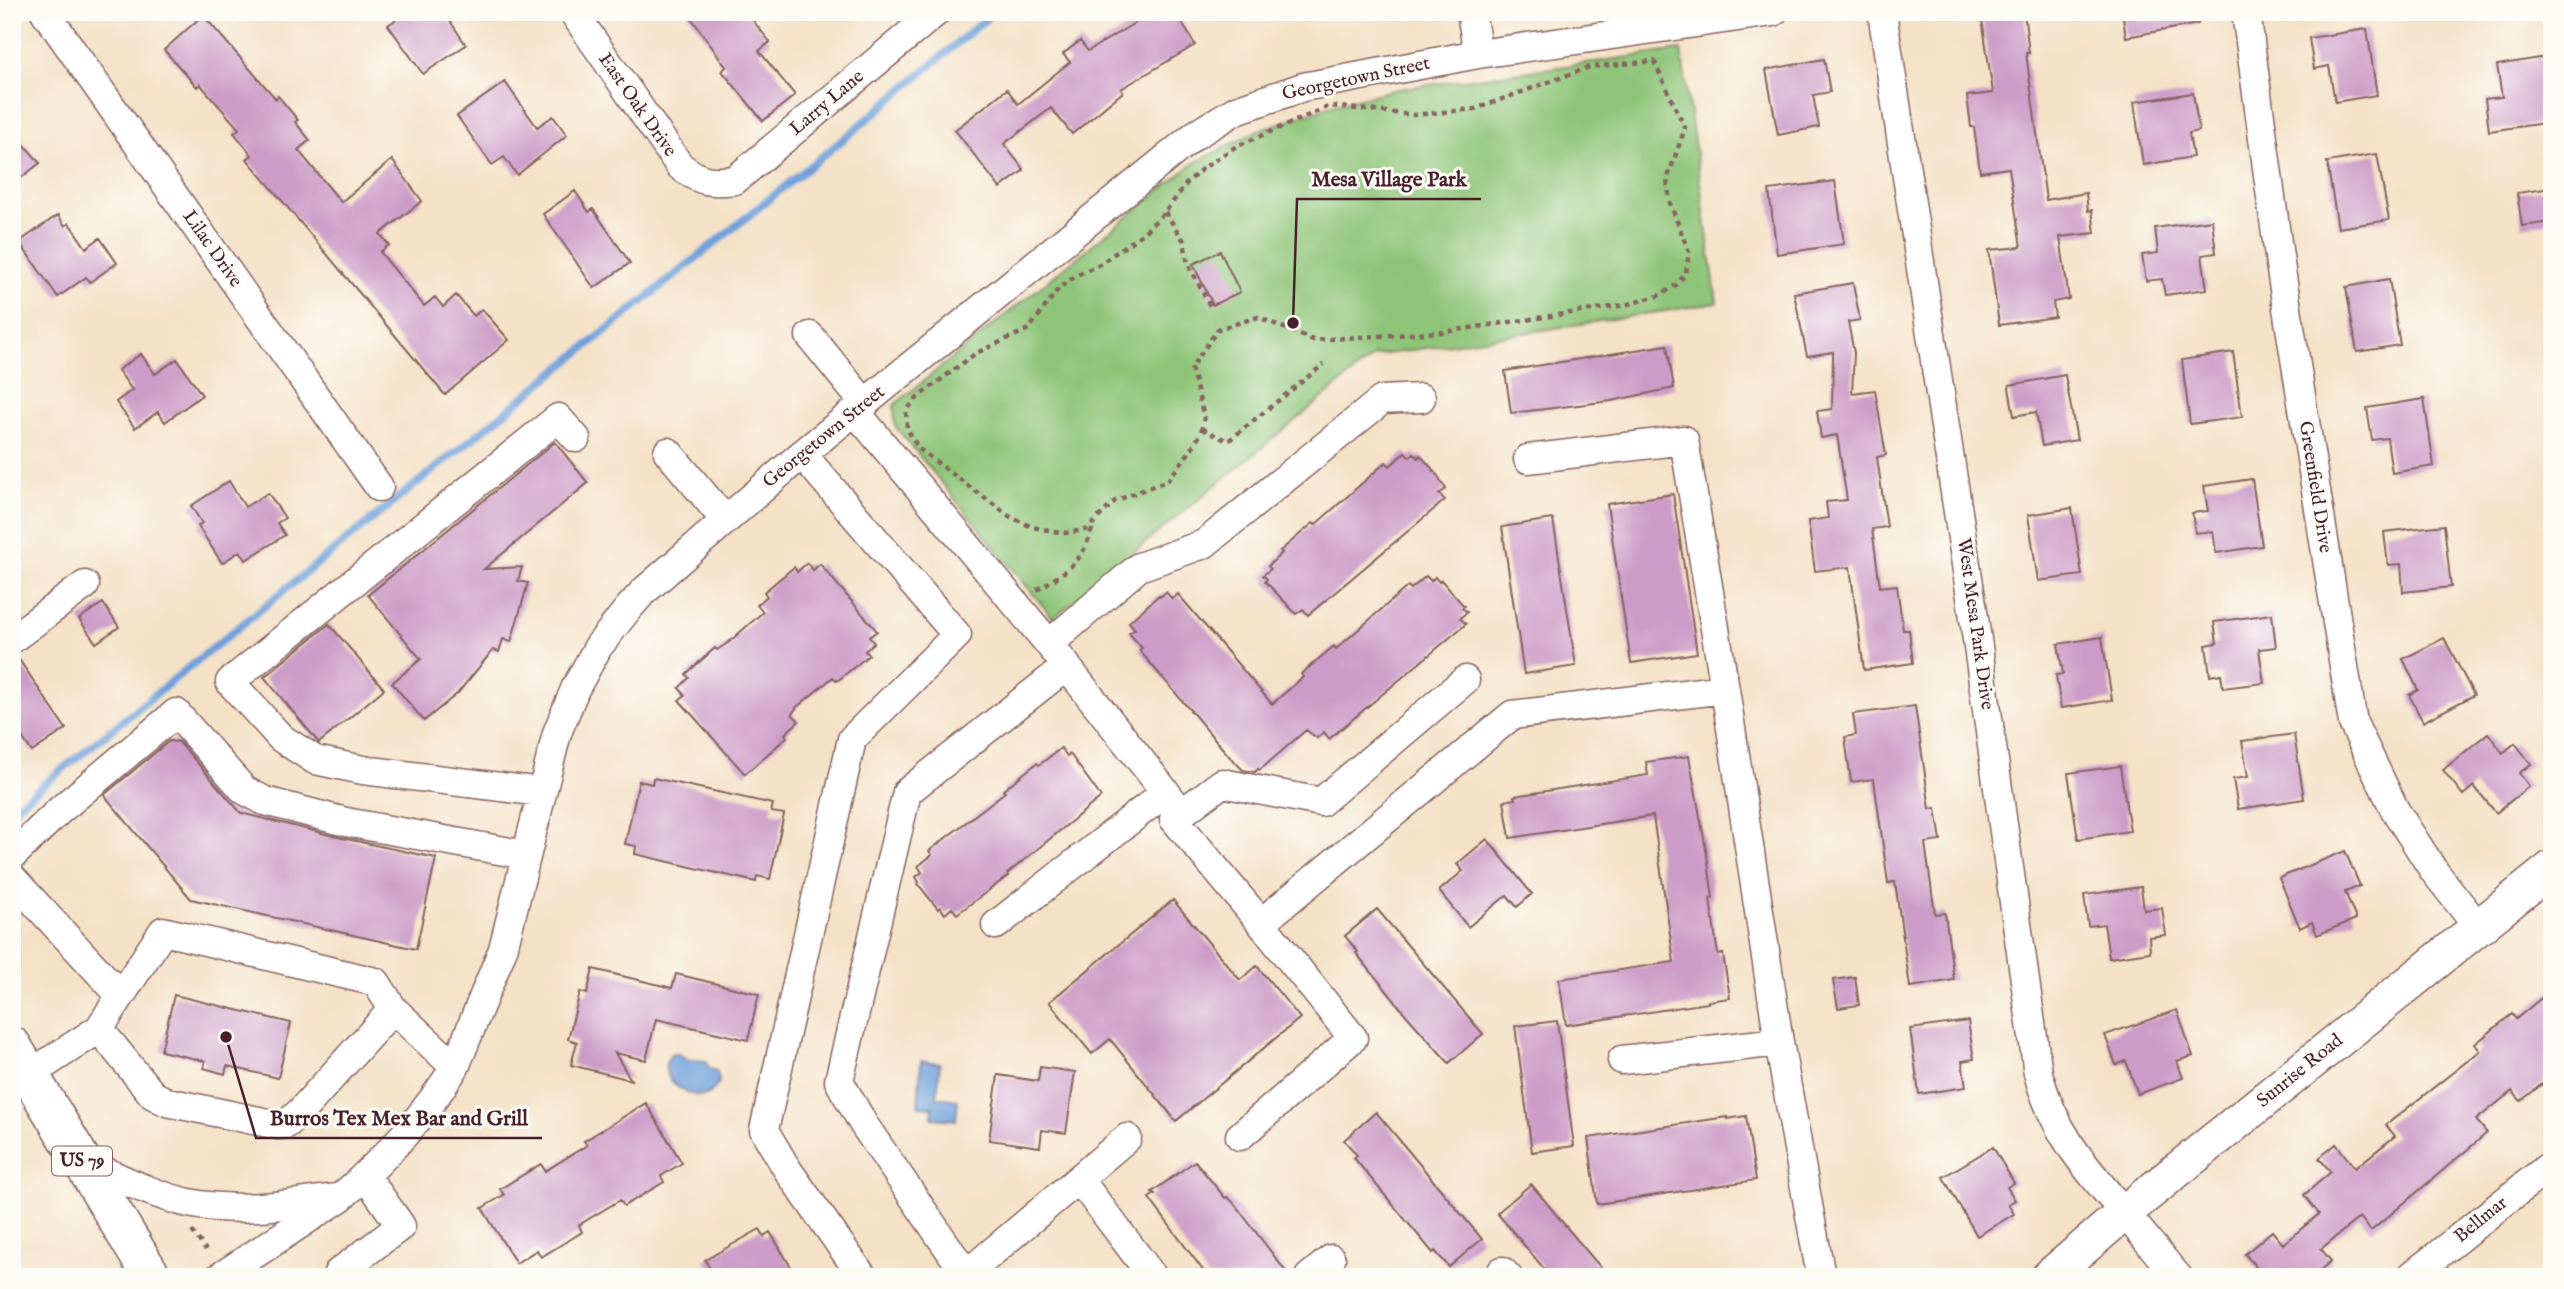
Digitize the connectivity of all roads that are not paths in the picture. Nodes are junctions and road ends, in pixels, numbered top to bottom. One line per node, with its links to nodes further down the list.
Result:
1 (45, 12): 17 (street, Lilac Drive)
2 (573, 12): 9 (street, East Oak Drive)
3 (936, 12): 9 (street, Larry Lane)
4 (1471, 12): 8 (street)
5 (1773, 12): 8 (street, Georgetown Street)
6 (1882, 12): 48 (street, West Mesa Park Drive)
7 (2246, 12): 33 (street, Greenfield Drive)
8 (1478, 54): 12 (street, Georgetown Street)
9 (714, 183)
10 (810, 336): 12 (street)
11 (1421, 398): 21 (street)
12 (860, 408): 15 (street, Georgetown Street); 21 (street)
13 (576, 438): 25 (street)
14 (668, 452): 18 (street)
15 (802, 454): 18 (street, Georgetown Street); 54 (street)
16 (1528, 459): 24 (street)
17 (379, 487)
18 (725, 520): 25 (street, Georgetown Street)
19 (85, 584): 20 (street)
20 (12, 639)
21 (1049, 644): 22 (street)
22 (1067, 666): 26 (street); 50 (street)
23 (1465, 680): 26 (street)
24 (1725, 689): 31 (street); 37 (street)
25 (542, 792): 27 (street, Georgetown Street)
26 (1174, 802): 31 (street); 32 (street)
27 (526, 855): 28 (street); 40 (street, Georgetown Street)
28 (12, 856)
29 (2552, 868): 33 (main road, Sunrise Road)
30 (12, 878): 34 (street)
31 (1261, 923): 41 (street)
32 (996, 925)
33 (2479, 928): 48 (main road, Sunrise Road)
34 (120, 995): 35 (street); 36 (street)
35 (393, 1009): 36 (street); 40 (street)
36 (99, 1030): 38 (street)
37 (1779, 1042): 39 (street); 57 (street)
38 (21, 1060): 43 (highway, US 79)
39 (1622, 1060)
40 (455, 1067): 45 (street, Georgetown Street)
41 (1240, 1136)
42 (1127, 1138): 46 (street)
43 (82, 1161): 47 (street); 51 (highway, US 79)
44 (2552, 1164): 60 (street, Bellmar)
45 (365, 1175): 47 (street, Georgetown Street); 53 (street)
46 (1079, 1179): 50 (street); 55 (street)
47 (341, 1197): 52 (street, Georgetown Street)
48 (2124, 1213): 58 (main road, Sunrise Road); 59 (street, West Mesa Park Drive)
49 (1331, 1259): 56 (street)
50 (965, 1275)
51 (152, 1277)
52 (220, 1277)
53 (337, 1277)
54 (863, 1277)
55 (1153, 1277)
56 (1309, 1277)
57 (1821, 1277)
58 (2049, 1277)
59 (2178, 1277)
60 (2410, 1277)

